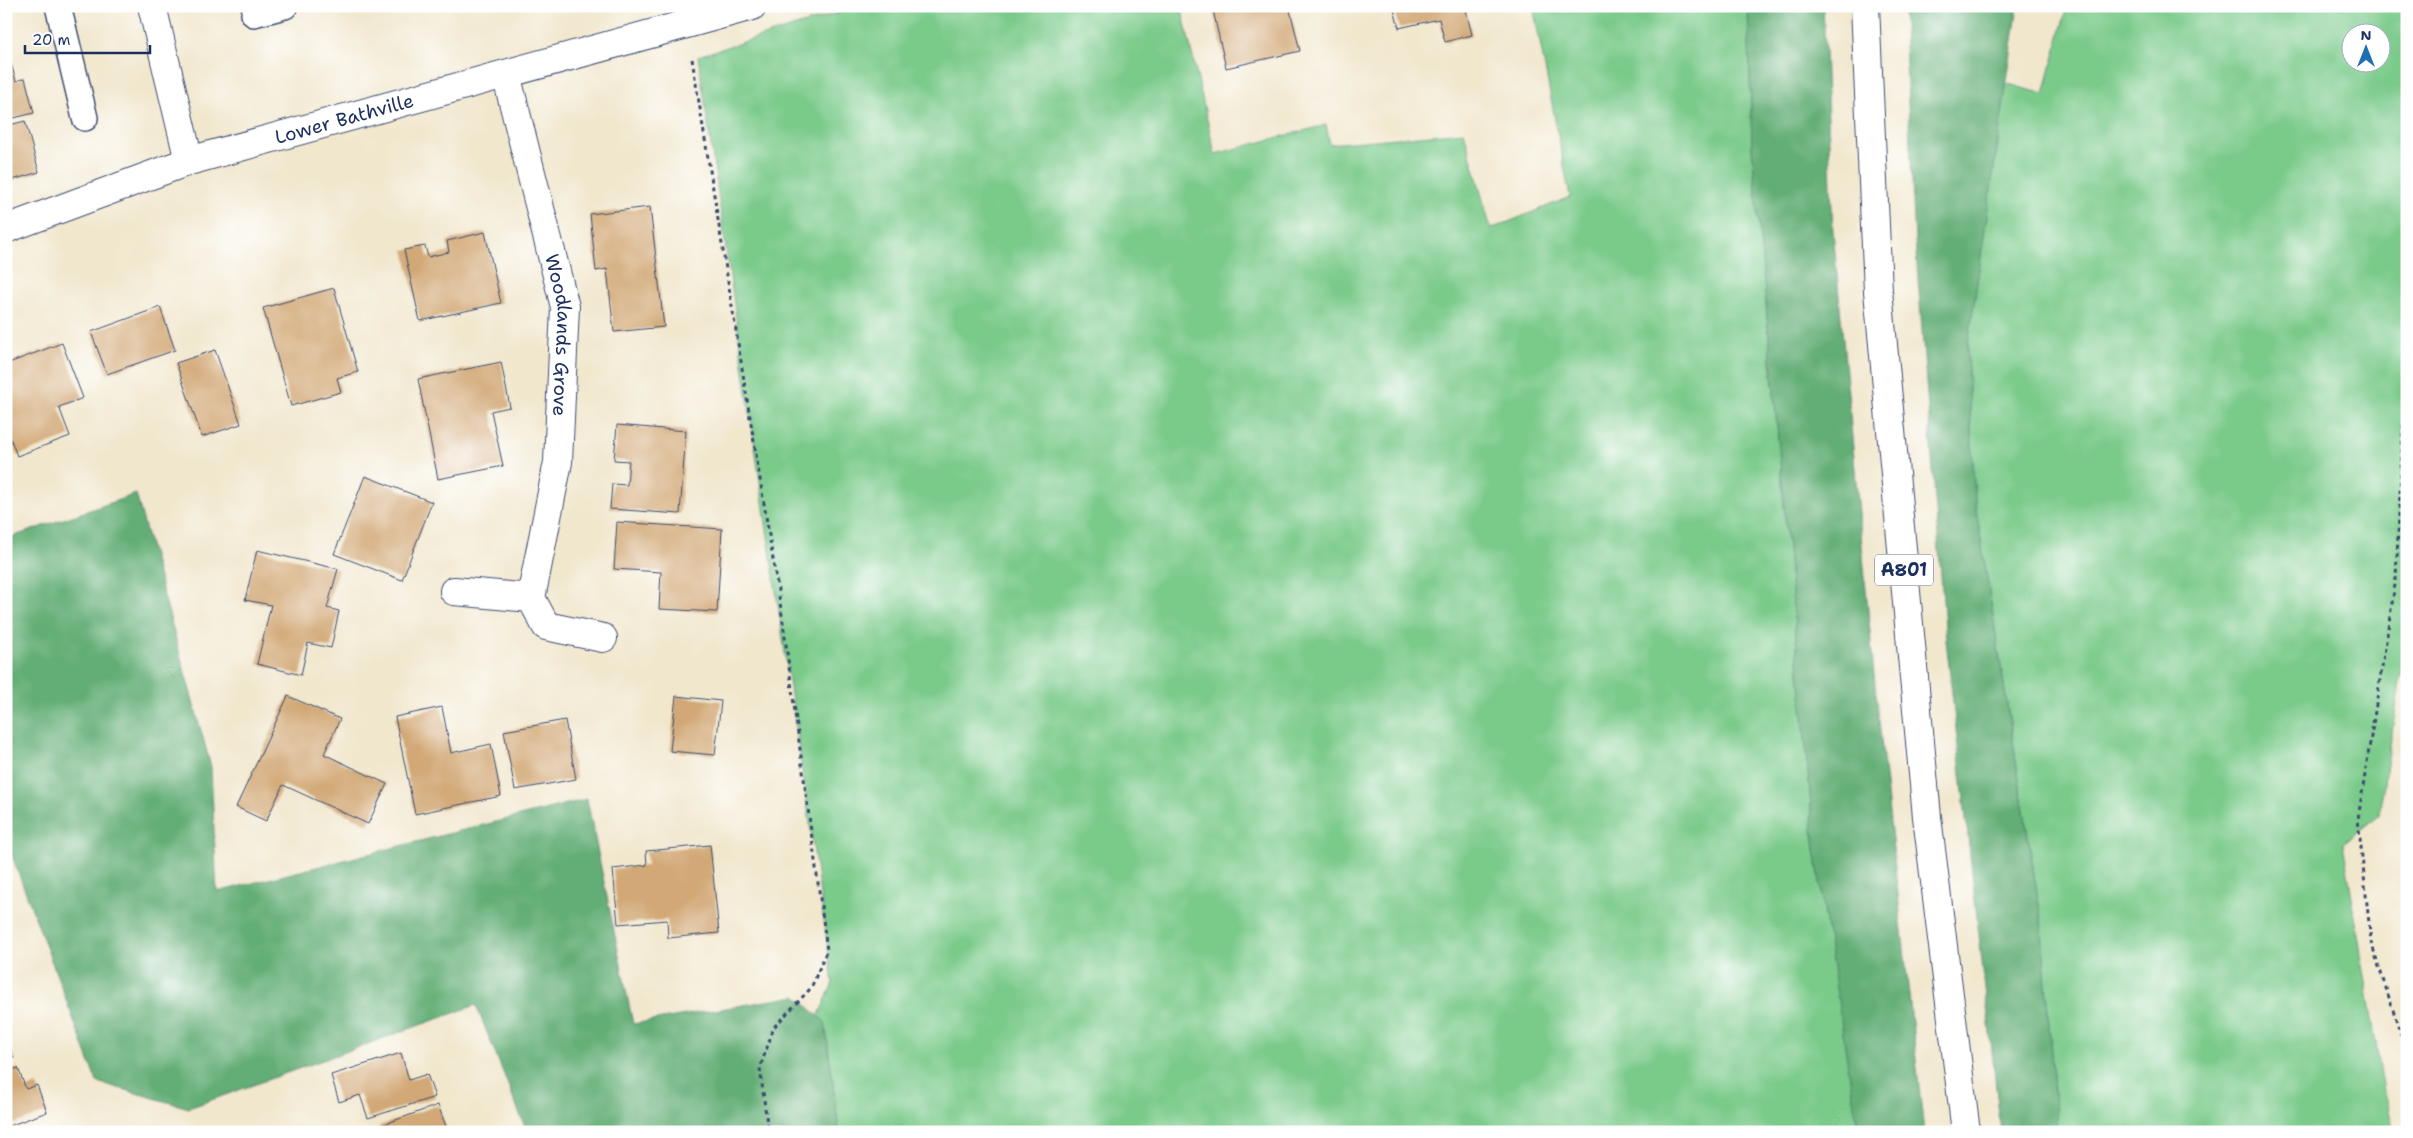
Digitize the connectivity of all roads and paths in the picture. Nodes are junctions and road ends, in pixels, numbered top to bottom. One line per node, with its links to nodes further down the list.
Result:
1 (58, 6): 9 (lane)
2 (152, 6): 10 (main road)
3 (286, 6): 6 (lane)
4 (752, 6): 7 (main road, Lower Bathville)
5 (1865, 6): 18 (main road, A801)
6 (254, 14)
7 (687, 26): 8 (main road, Lower Bathville); 17 (path)
8 (506, 74): 10 (main road, Lower Bathville); 14 (main road, Woodlands Grove)
9 (86, 118)
10 (190, 161): 11 (main road, Lower Bathville)
11 (6, 229)
12 (2407, 345): 16 (path)
13 (454, 591): 14 (main road)
14 (531, 598): 15 (main road)
15 (603, 638)
16 (2407, 1053)
17 (768, 1132)
18 (1966, 1132)

